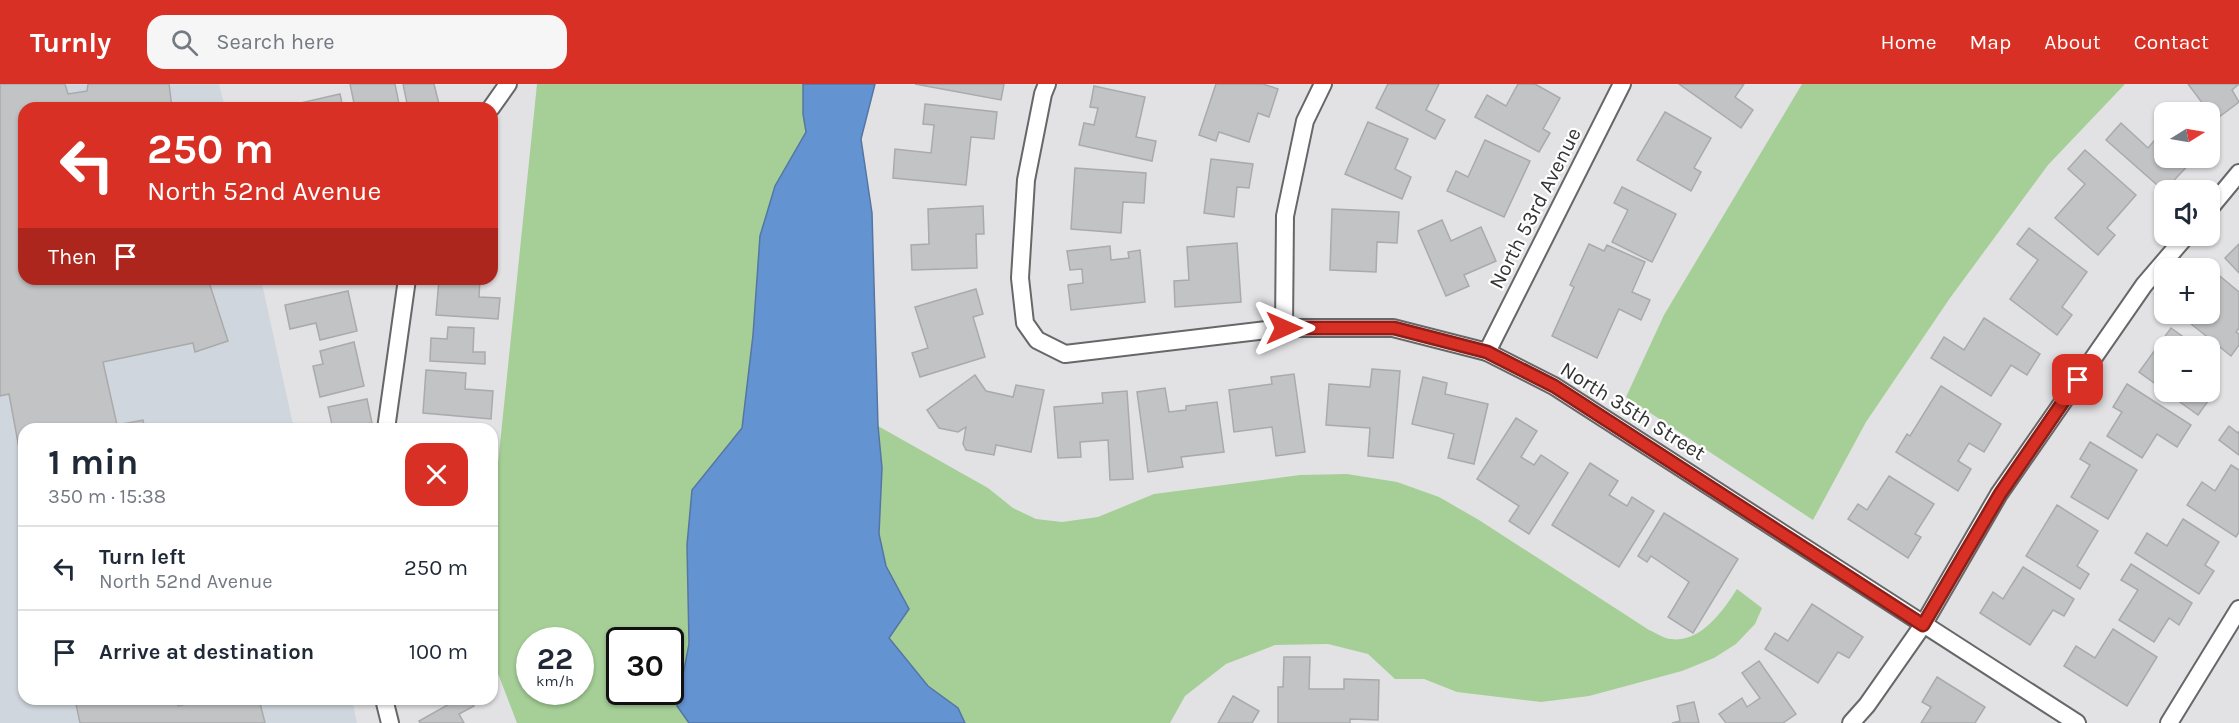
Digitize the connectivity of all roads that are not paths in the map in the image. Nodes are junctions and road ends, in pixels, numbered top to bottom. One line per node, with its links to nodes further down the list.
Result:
1 (508, 84): 5 (street)
2 (1047, 84): 10 (street, North 35th Street)
3 (1323, 84): 10 (street)
4 (1622, 84): 11 (street, North 53rd Avenue)
5 (495, 102)
6 (2239, 173): 7 (street)
7 (2220, 196)
8 (2177, 246): 14 (street)
9 (406, 285): 12 (street)
10 (1284, 328): 11 (street, North 35th Street)
11 (1487, 352): 14 (street, North 35th Street)
12 (387, 423)
13 (2239, 609): 19 (street)
14 (1923, 625): 17 (street); 18 (street, North 35th Street)
15 (386, 705): 16 (street)
16 (390, 723)
17 (1851, 723)
18 (2077, 723)
19 (2169, 723)

